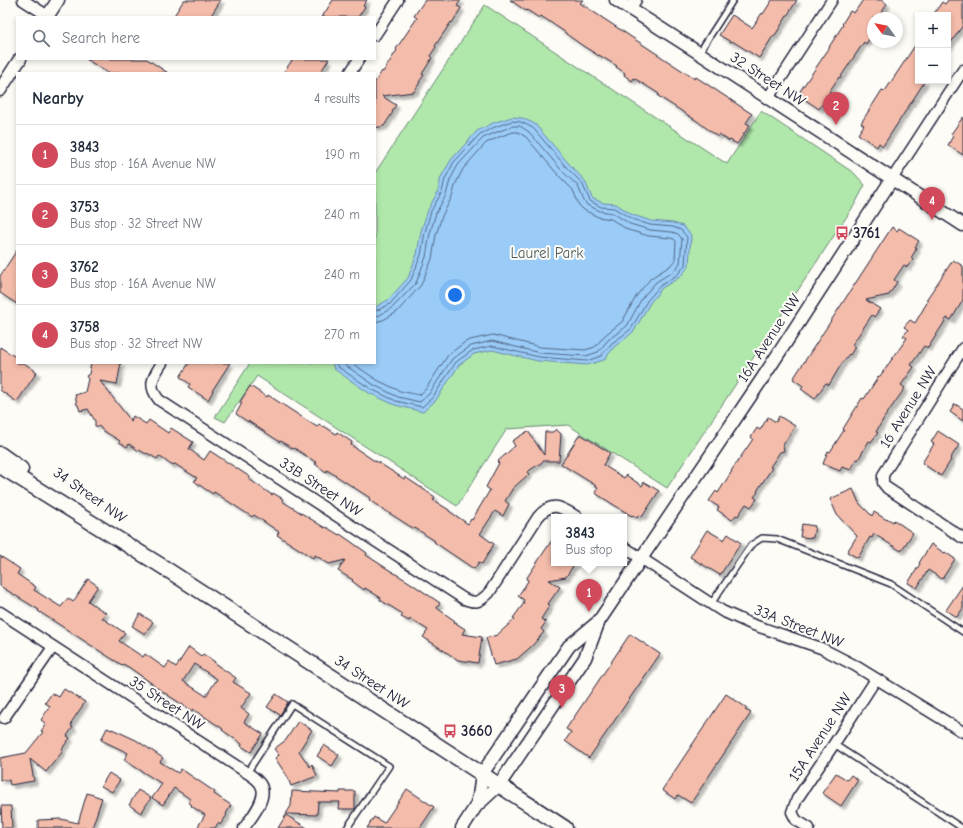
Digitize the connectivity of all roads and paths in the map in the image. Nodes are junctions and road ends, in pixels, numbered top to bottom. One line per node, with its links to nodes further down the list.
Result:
1 (23, 0): 8 (street)
2 (58, 0): 8 (street)
3 (398, 0): 9 (street)
4 (616, 0): 7 (street, 32 Street NW)
5 (733, 0): 10 (lane)
6 (832, 0): 16 (street)
7 (633, 5): 10 (street, 32 Street NW)
8 (47, 16)
9 (376, 33)
10 (699, 53): 16 (street, 32 Street NW)
11 (19, 60): 15 (street)
12 (358, 60): 14 (street)
13 (963, 70): 17 (street, 16A Avenue NW)
14 (351, 72)
15 (0, 90)
16 (768, 98): 17 (street, 32 Street NW)
17 (892, 180): 18 (street, 32 Street NW); 26 (street, 16A Avenue NW)
18 (963, 225)
19 (963, 348): 24 (street, 16 Avenue NW)
20 (161, 364): 23 (street, 33B Street NW)
21 (0, 454): 27 (main road, 34 Street NW)
22 (0, 466): 27 (main road, 34 Street NW)
23 (572, 514)
24 (963, 538)
25 (627, 549): 26 (street, 33A Street NW)
26 (641, 559): 28 (street, 33A Street NW); 30 (street, 16A Avenue NW)
27 (160, 564): 38 (main road, 34 Street NW)
28 (711, 605): 31 (lane); 33 (street, 33A Street NW)
29 (0, 612): 32 (street, 35 Street NW)
30 (599, 622): 38 (street, 16A Avenue NW); 39 (street, 16A Avenue NW)
31 (963, 632)
32 (53, 647): 34 (street); 37 (street, 35 Street NW)
33 (876, 679): 35 (street, 33A Street NW); 36 (street, 15A Avenue NW)
34 (4, 718)
35 (963, 732)
36 (834, 744): 45 (street, 15A Avenue NW); 46 (lane)
37 (247, 773): 41 (street, 35 Street NW); 42 (lane)
38 (482, 774): 39 (main road, 34 Street NW); 40 (street, 16A Avenue NW)
39 (499, 785): 40 (street, 16A Avenue NW); 44 (main road, 34 Street NW)
40 (476, 806): 43 (street, 16A Avenue NW)
41 (244, 828)
42 (347, 828)
43 (462, 828)
44 (565, 828)
45 (809, 828)
46 (962, 828)

